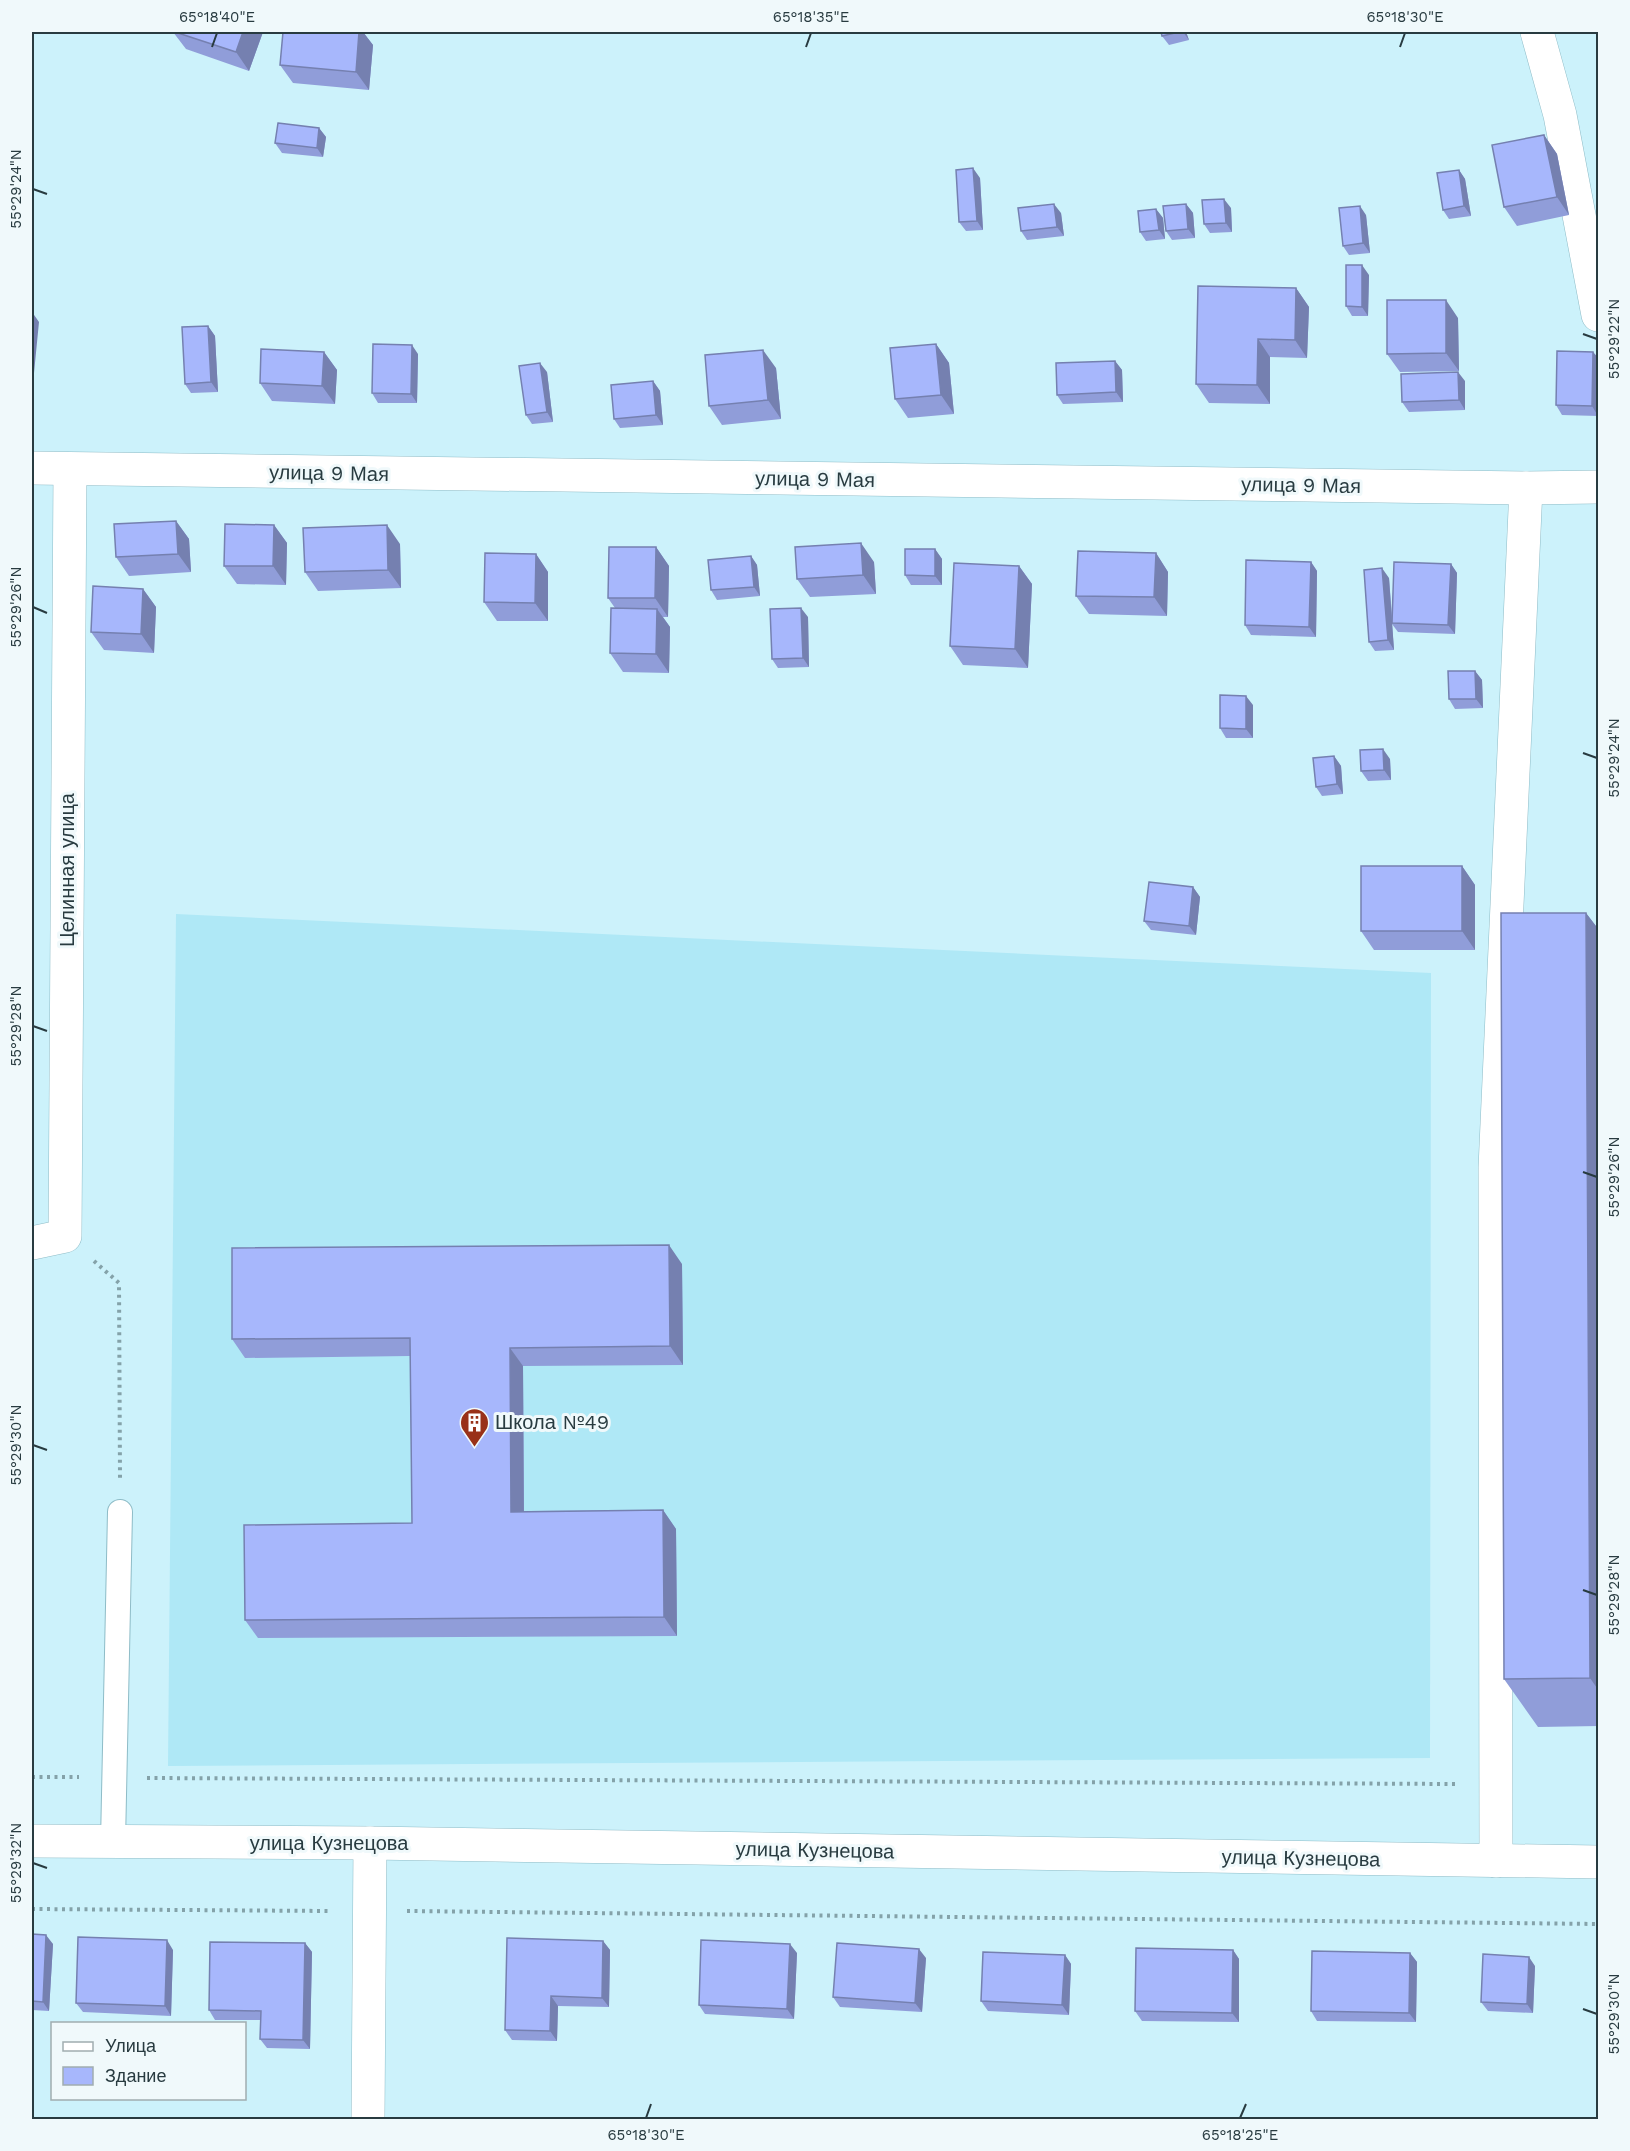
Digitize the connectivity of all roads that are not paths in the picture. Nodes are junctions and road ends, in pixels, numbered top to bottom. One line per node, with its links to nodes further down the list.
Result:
1 (1537, 32): 2 (street)
2 (1599, 315)
3 (32, 468): 4 (street, улица 9 Мая)
4 (70, 470): 6 (street, улица 9 Мая); 7 (street, Целинная улица)
5 (1599, 487): 6 (street, улица 9 Мая)
6 (1526, 488): 12 (street)
7 (32, 1243)
8 (120, 1512): 10 (lane)
9 (32, 1841): 10 (street, улица Кузнецова)
10 (113, 1842): 11 (street, улица Кузнецова)
11 (370, 1843): 12 (street, улица Кузнецова); 14 (street)
12 (1496, 1861): 13 (street, улица Кузнецова)
13 (1599, 1862)
14 (369, 2120)

